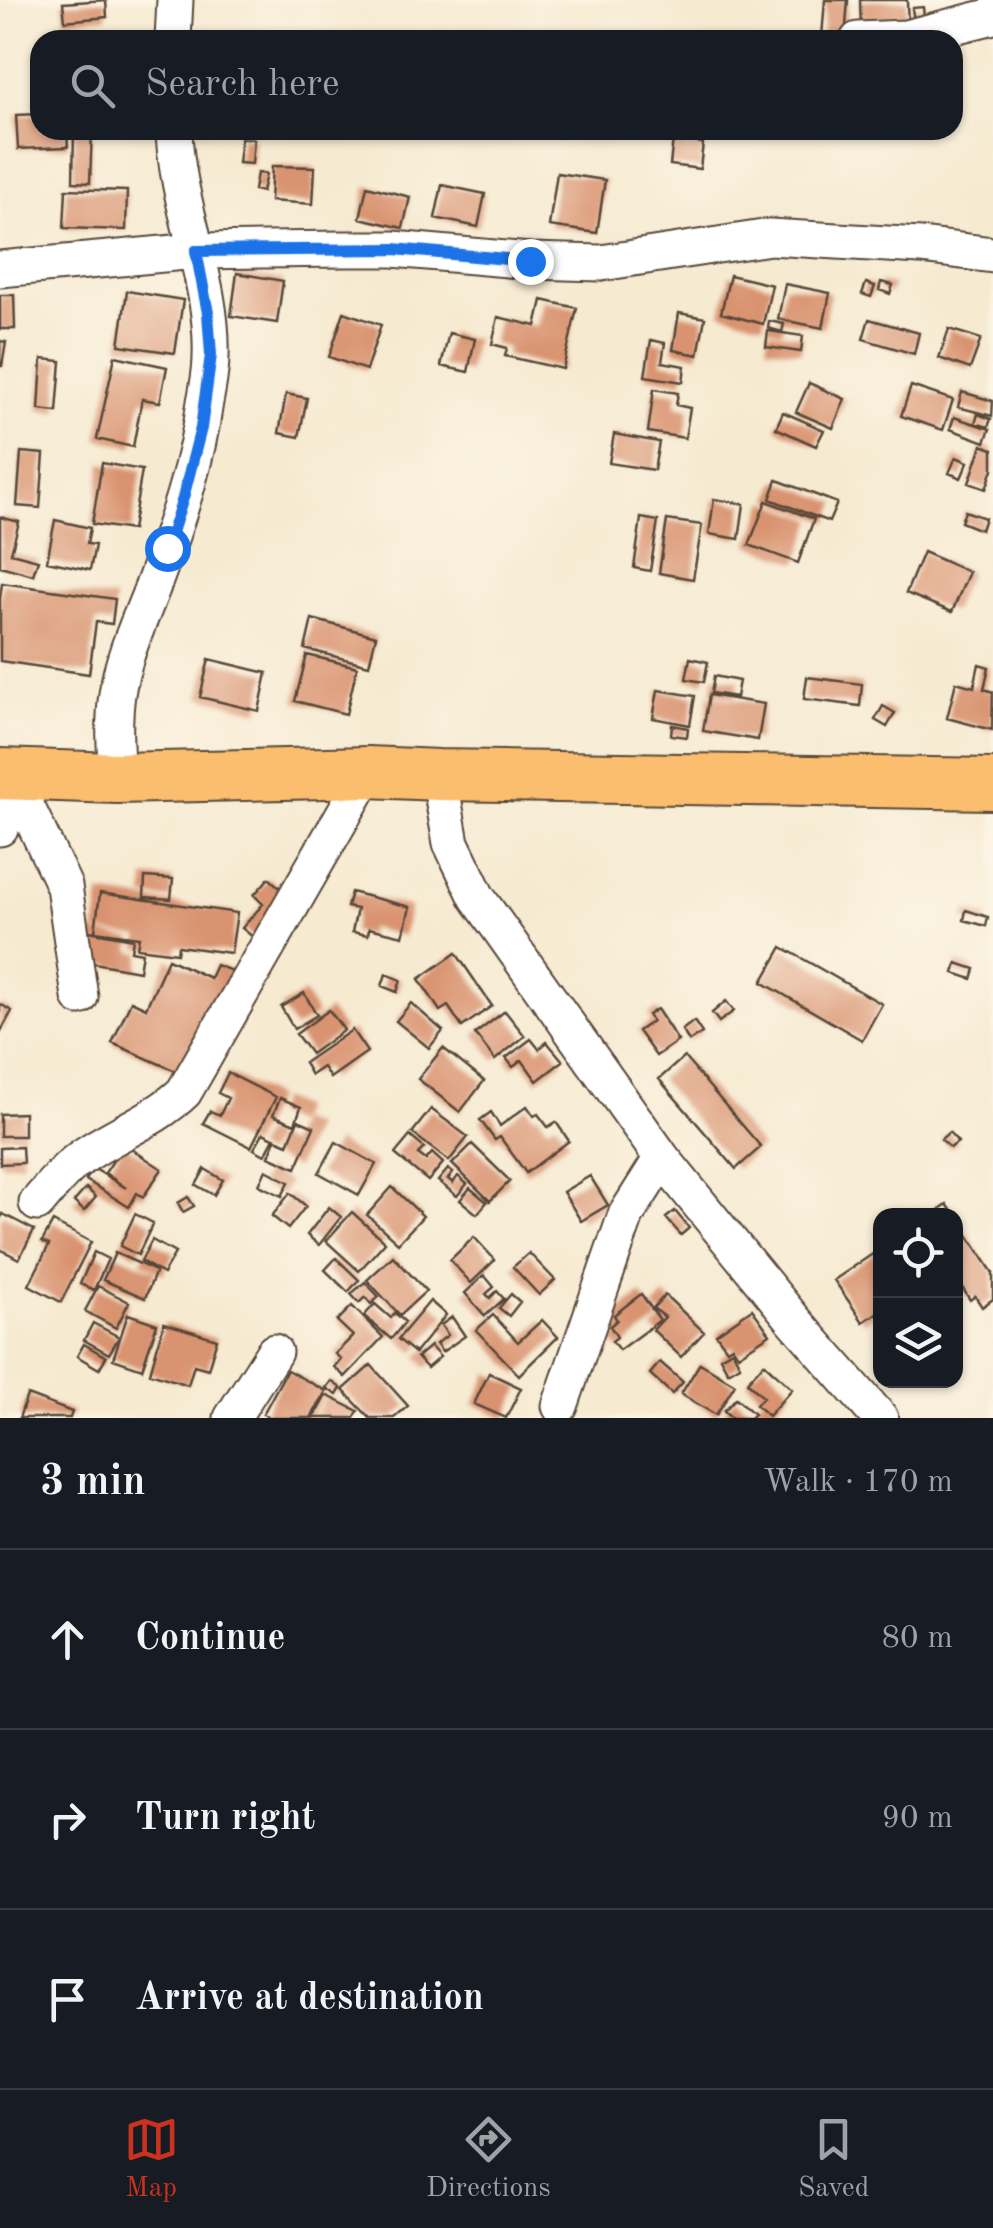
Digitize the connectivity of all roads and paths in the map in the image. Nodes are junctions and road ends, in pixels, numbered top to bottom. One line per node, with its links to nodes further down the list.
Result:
1 (176, 0): 3 (street)
2 (993, 16): 4 (street)
3 (174, 30)
4 (938, 30)
5 (175, 140): 6 (street)
6 (196, 251): 7 (street); 8 (street); 11 (street)
7 (993, 255)
8 (0, 268)
9 (368, 772): 10 (highway); 11 (highway); 17 (street)
10 (439, 775): 13 (highway); 16 (street)
11 (117, 778): 12 (highway)
12 (13, 781): 14 (street); 15 (street)
13 (993, 784)
14 (0, 828)
15 (80, 997)
16 (662, 1158): 19 (street); 21 (street)
17 (37, 1203)
18 (274, 1352): 20 (street)
19 (560, 1406)
20 (232, 1418)
21 (880, 1418)

